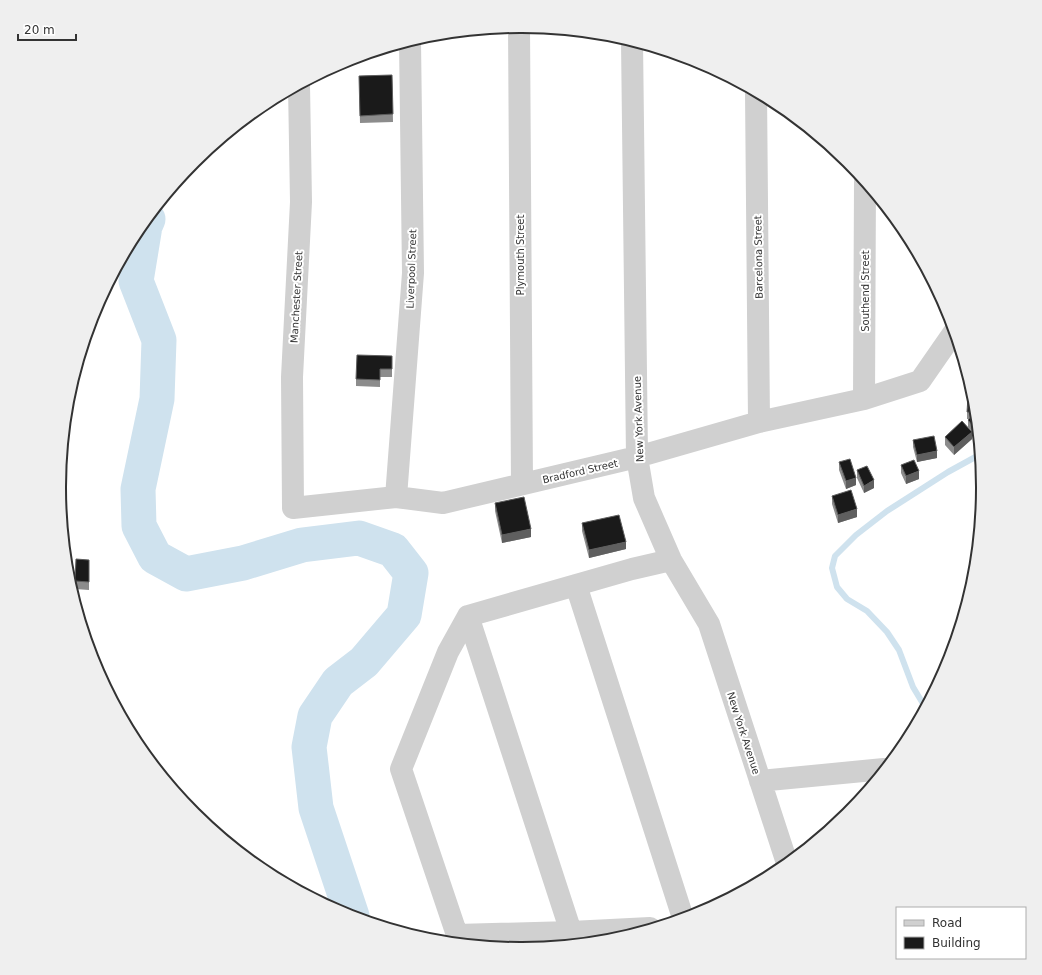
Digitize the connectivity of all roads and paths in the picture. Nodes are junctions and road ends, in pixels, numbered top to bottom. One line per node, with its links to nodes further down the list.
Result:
1 (519, 33): 11 (street, Plymouth Street)
2 (410, 47): 12 (street, Liverpool Street)
3 (632, 47): 10 (street, New York Avenue)
4 (299, 91): 13 (street, Manchester Street)
5 (756, 99): 9 (street, Barcelona Street)
6 (865, 190): 8 (street, Southend Street)
7 (950, 338): 8 (street, Bradford Street)
8 (864, 399): 9 (street, Bradford Street)
9 (759, 422): 10 (street, Bradford Street)
10 (637, 457): 11 (street, Bradford Street); 14 (street, New York Avenue)
11 (522, 484): 12 (street, Bradford Street)
12 (396, 497): 13 (street, Bradford Street)
13 (293, 508)
14 (671, 560): 15 (street); 18 (street, New York Avenue)
15 (576, 585): 16 (street); 20 (street)
16 (468, 616): 22 (street); 22 (street)
17 (877, 770): 18 (street)
18 (760, 781): 19 (street, New York Avenue)
19 (785, 857)
20 (681, 912)
21 (629, 929): 22 (street)
22 (571, 932)

